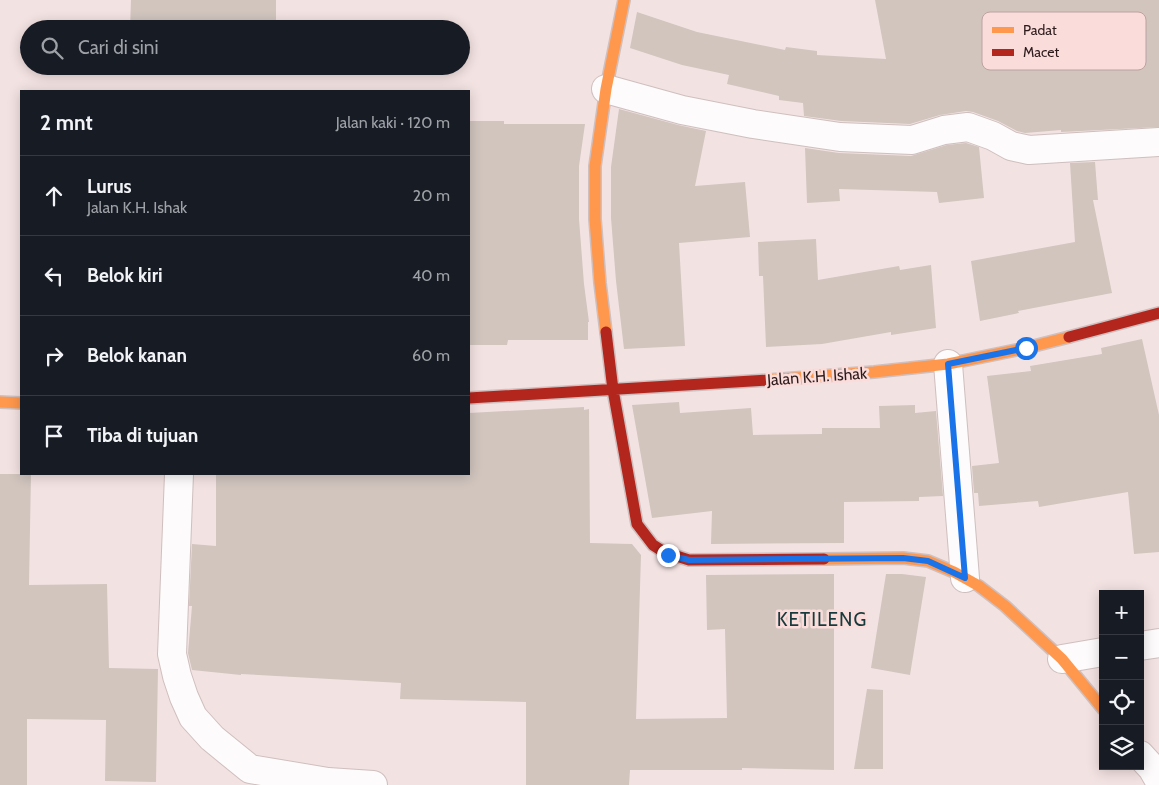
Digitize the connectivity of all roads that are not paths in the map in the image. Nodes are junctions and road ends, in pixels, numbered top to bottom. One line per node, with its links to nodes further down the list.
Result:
1 (624, 0): 2 (street)
2 (606, 90): 3 (street); 6 (street)
3 (1159, 142)
4 (1159, 313): 5 (street, Jalan K.H. Ishak)
5 (948, 364): 6 (street, Jalan K.H. Ishak); 11 (street)
6 (613, 390): 7 (street, Jalan K.H. Ishak); 11 (street)
7 (470, 398)
8 (0, 402): 9 (street)
9 (20, 403)
10 (179, 475): 19 (street)
11 (965, 578): 15 (street)
12 (1159, 643): 13 (street)
13 (1144, 645)
14 (1099, 653): 15 (street)
15 (1062, 659): 16 (street)
16 (1099, 704)
17 (1144, 759): 18 (street)
18 (1159, 780)
19 (373, 785)

